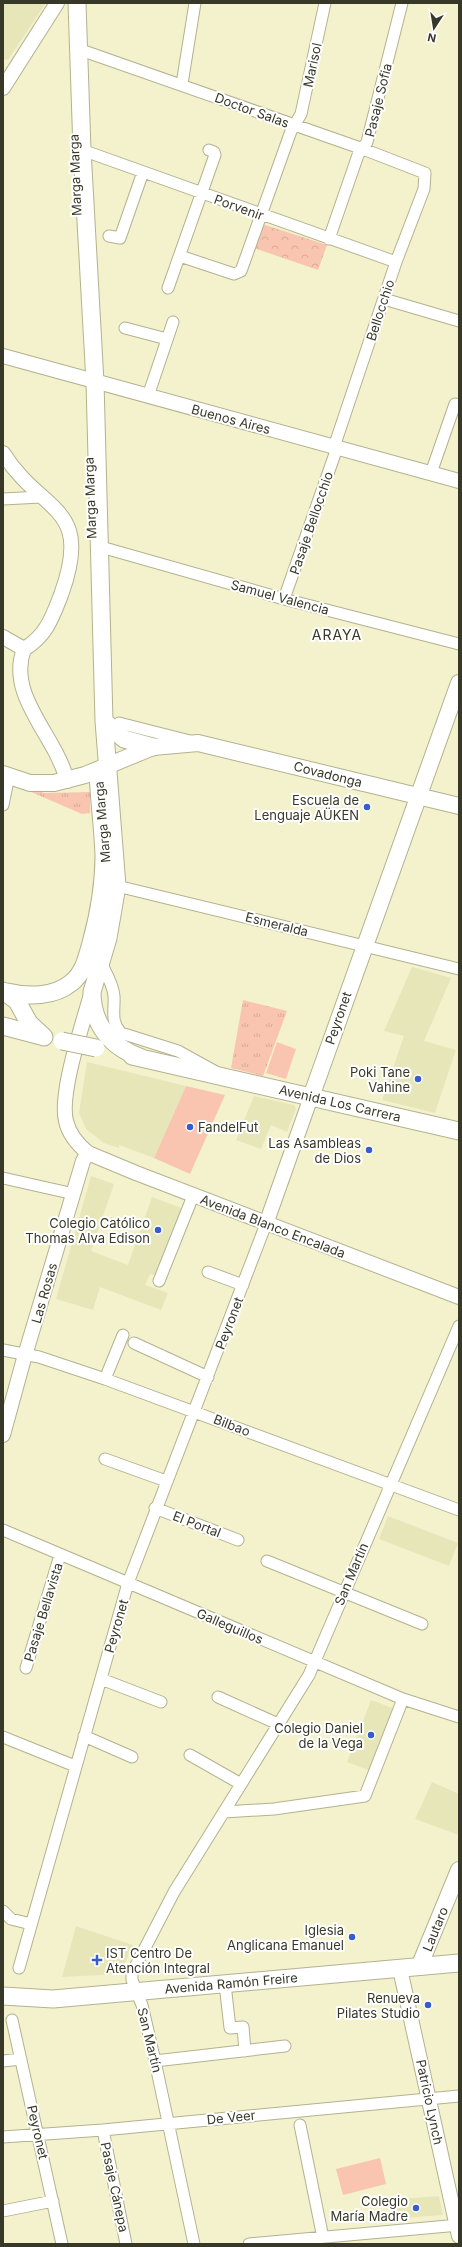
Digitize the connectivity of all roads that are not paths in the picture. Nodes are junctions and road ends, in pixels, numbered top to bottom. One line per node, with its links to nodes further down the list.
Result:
1 (58, 3): 9 (street)
2 (70, 3): 29 (main road, Marga Marga)
3 (77, 3): 7 (main road, Marga Marga)
4 (195, 3): 8 (street)
5 (325, 3): 10 (street, Marisol)
6 (402, 3): 11 (street, Pasaje Sofia)
7 (78, 49): 8 (street, Doctor Salas); 12 (main road, Marga Marga)
8 (182, 84): 10 (street, Doctor Salas)
9 (3, 88)
10 (296, 125): 11 (street, Doctor Salas); 17 (street, Marisol)
11 (363, 149): 15 (street, Doctor Salas); 19 (street, Pasaje Sofia)
12 (82, 150): 14 (street, Porvenir); 29 (main road, Marga Marga)
13 (210, 150): 16 (street)
14 (143, 172): 16 (street, Porvenir); 18 (street)
15 (425, 173): 21 (street, Bellocchio)
16 (202, 193): 17 (street, Porvenir); 20 (street)
17 (261, 215): 19 (street, Porvenir); 20 (street, Marisol)
18 (109, 236)
19 (329, 239): 21 (street, Porvenir)
20 (180, 256): 22 (street)
21 (396, 262): 23 (street, Bellocchio)
22 (168, 288)
23 (384, 299): 24 (street); 32 (street, Bellocchio)
24 (459, 321)
25 (173, 322): 27 (street)
26 (125, 328): 27 (street)
27 (168, 339): 30 (street)
28 (3, 356): 29 (street, Buenos Aires)
29 (90, 380): 30 (street, Buenos Aires); 38 (main road, Marga Marga); 47 (main road, Marga Marga)
30 (148, 396): 32 (street, Buenos Aires)
31 (455, 404): 34 (street)
32 (336, 447): 34 (street, Buenos Aires); 39 (street, Pasaje Bellocchio)
33 (3, 453): 36 (street)
34 (431, 473): 35 (street, Buenos Aires)
35 (459, 481)
36 (41, 497): 37 (street); 42 (street)
37 (3, 499)
38 (101, 547): 39 (street, Samuel Valencia); 44 (main road, Marga Marga)
39 (284, 599): 41 (street, Samuel Valencia)
40 (3, 637): 42 (street)
41 (459, 644)
42 (24, 649): 49 (street)
43 (459, 683): 50 (main road, Peyronet)
44 (112, 722): 45 (street, Covadonga); 46 (main road); 47 (main road, Marga Marga)
45 (198, 743): 46 (main road, Covadonga); 50 (main road, Covadonga)
46 (153, 747): 47 (main road, Covadonga)
47 (103, 768): 49 (main road, Covadonga); 53 (main road, Marga Marga); 54 (main road, Marga Marga)
48 (5, 775): 49 (main road, Covadonga); 51 (street)
49 (67, 781)
50 (418, 796): 52 (main road, Covadonga); 55 (main road, Peyronet)
51 (3, 805)
52 (459, 806)
53 (105, 860): 54 (street); 58 (main road); 59 (street, Marga Marga)
54 (117, 886): 55 (street, Esmeralda); 56 (main road, Marga Marga)
55 (364, 945): 57 (street, Esmeralda); 64 (main road, Peyronet)
56 (101, 963): 59 (main road, Marga Marga); 63 (street, Avenida Los Carrera)
57 (459, 969)
58 (5, 992): 61 (main road)
59 (92, 992): 62 (main road); 66 (street, Marga Marga)
60 (3, 1026): 61 (main road, Avenida Los Carrera)
61 (44, 1037): 62 (main road, Avenida Los Carrera, bridge)
62 (142, 1058): 63 (main road, Avenida Los Carrera)
63 (222, 1075): 64 (main road, Avenida Los Carrera)
64 (311, 1096): 65 (main road, Avenida Los Carrera); 70 (street, Peyronet)
65 (459, 1131)
66 (88, 1153): 68 (street, Las Rosas); 69 (street, Avenida Blanco Encalada)
67 (3, 1178): 68 (street)
68 (74, 1194): 79 (street, Las Rosas)
69 (193, 1196): 70 (street, Avenida Blanco Encalada); 72 (street)
70 (266, 1224): 73 (street, Peyronet); 74 (street, Avenida Blanco Encalada)
71 (208, 1272): 73 (street)
72 (159, 1280)
73 (243, 1285): 80 (street, Peyronet)
74 (459, 1297)
75 (459, 1326): 86 (street, San Martín)
76 (123, 1335): 81 (street)
77 (134, 1343): 80 (street)
78 (3, 1350): 79 (street, Bilbao)
79 (26, 1354): 81 (street, Bilbao); 83 (street, Las Rosas)
80 (208, 1377): 82 (street, Peyronet)
81 (105, 1379): 82 (street, Bilbao)
82 (194, 1410): 85 (street, Peyronet); 86 (street, Bilbao)
83 (3, 1435)
84 (105, 1459): 85 (street)
85 (166, 1481): 87 (street, Peyronet)
86 (390, 1484): 88 (street, Bilbao); 94 (street, San Martín)
87 (155, 1508): 90 (street, El Portal); 93 (street, Peyronet)
88 (459, 1510)
89 (3, 1530): 91 (street, Galleguillos)
90 (238, 1540)
91 (60, 1555): 93 (street, Galleguillos); 97 (street, Pasaje Bellavista)
92 (267, 1561): 94 (street)
93 (128, 1584): 96 (street, Galleguillos); 98 (street, Peyronet)
94 (343, 1592): 95 (street); 96 (street, San Martín)
95 (422, 1624)
96 (314, 1662): 100 (street, Galleguillos); 103 (street, San Martín)
97 (26, 1668)
98 (101, 1679): 101 (street); 104 (street, Peyronet)
99 (218, 1697): 103 (street)
100 (403, 1699): 102 (street, Galleguillos); 110 (street)
101 (161, 1702)
102 (459, 1717)
103 (278, 1724): 109 (street, San Martín)
104 (84, 1736): 107 (street); 108 (street, Peyronet)
105 (3, 1738): 108 (street)
106 (190, 1755): 109 (street)
107 (132, 1757)
108 (76, 1766): 113 (street, Peyronet)
109 (240, 1784): 110 (street, San Martín)
110 (224, 1812): 119 (street, San Martín)
111 (459, 1870): 115 (main road, Lautaro)
112 (3, 1911): 113 (street)
113 (31, 1924): 116 (street, Peyronet)
114 (459, 1963): 115 (main road, Avenida Ramón Freire)
115 (419, 1967): 117 (main road, Avenida Ramón Freire)
116 (19, 1968)
117 (400, 1969): 118 (main road, Avenida Ramón Freire); 128 (street, Patricio Lynch)
118 (225, 1984): 119 (main road, Avenida Ramón Freire); 123 (street)
119 (135, 1991): 120 (main road, Avenida Ramón Freire); 126 (street, San Martín)
120 (3, 1996)
121 (12, 2020): 124 (street, Peyronet)
122 (285, 2046): 123 (street)
123 (245, 2051): 126 (street)
124 (21, 2060): 125 (street); 132 (street, Peyronet)
125 (3, 2061)
126 (155, 2061): 129 (street, San Martín)
127 (459, 2096): 128 (street, De Veer)
128 (429, 2098): 129 (street, De Veer); 136 (street, Patricio Lynch)
129 (168, 2124): 131 (street, De Veer); 140 (street, San Martín)
130 (300, 2125): 137 (street)
131 (103, 2130): 132 (street, De Veer); 139 (street, Pasaje Cánepa)
132 (40, 2135): 133 (street, De Veer); 134 (street, Peyronet)
133 (3, 2137)
134 (53, 2201): 135 (street); 138 (street, Peyronet)
135 (3, 2211)
136 (458, 2229): 137 (street)
137 (323, 2238): 141 (street)
138 (62, 2244)
139 (126, 2244)
140 (194, 2244)
141 (249, 2244)

